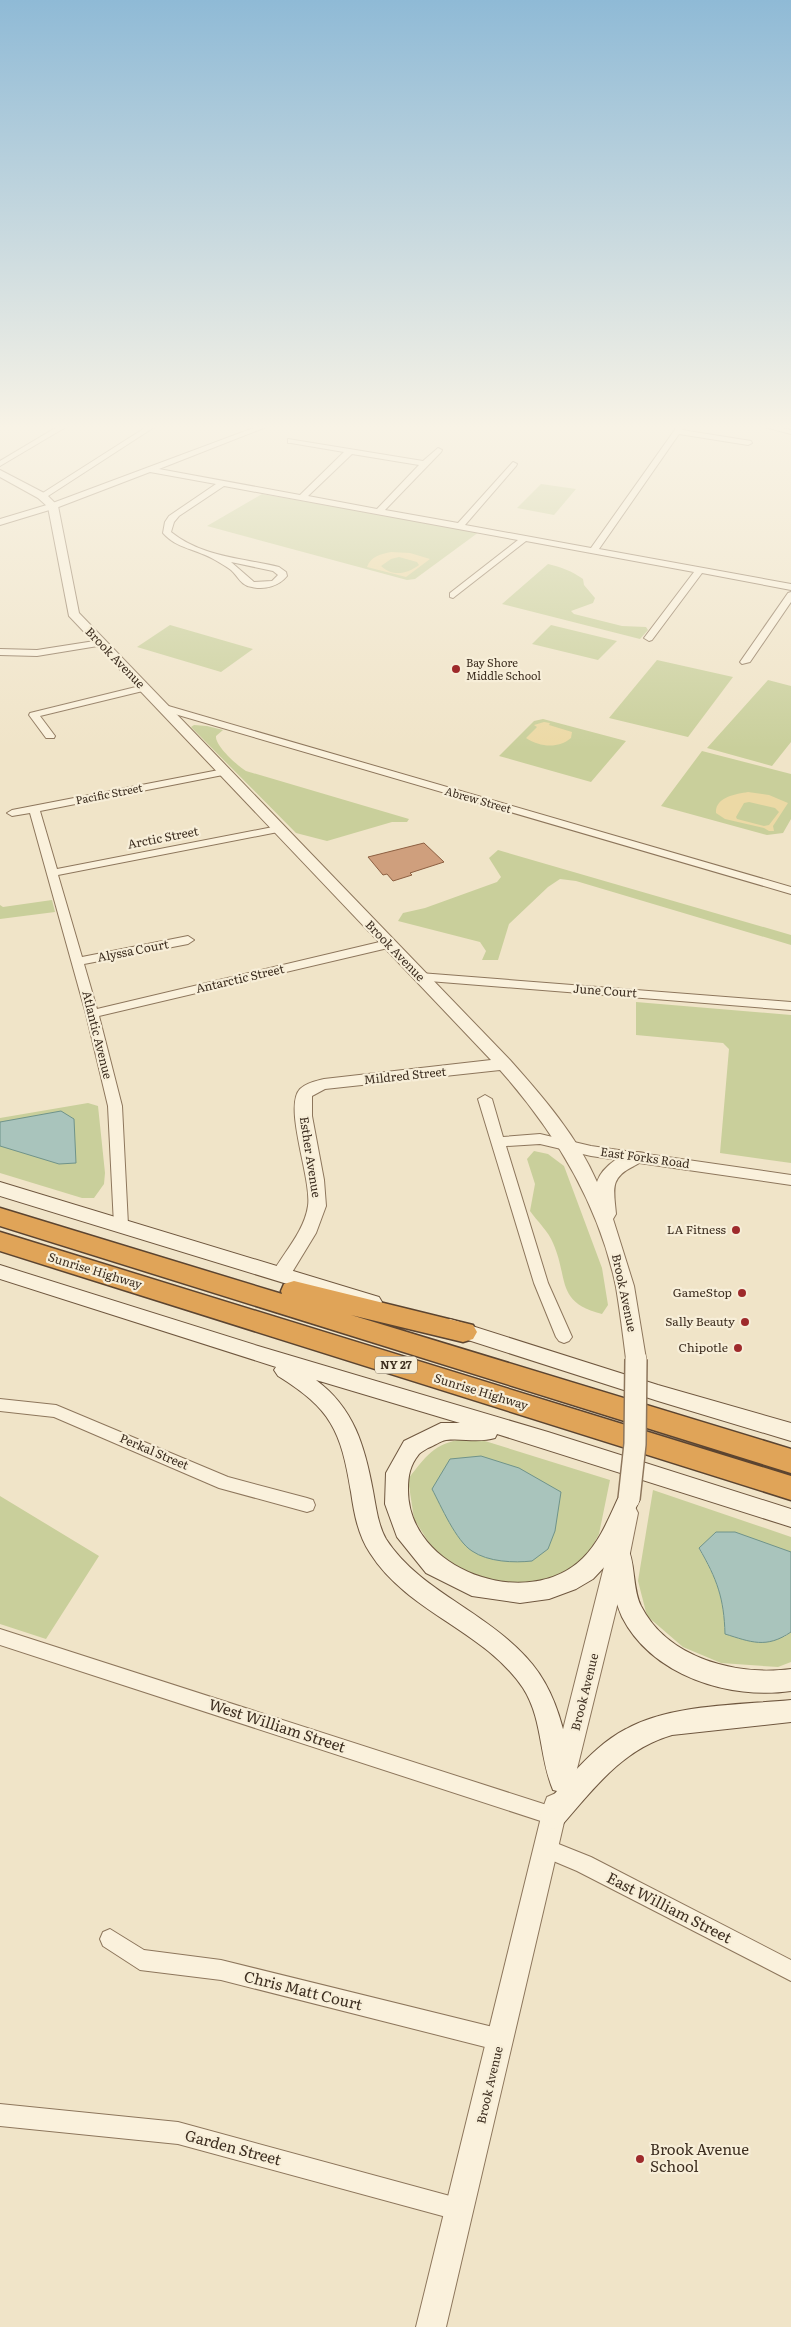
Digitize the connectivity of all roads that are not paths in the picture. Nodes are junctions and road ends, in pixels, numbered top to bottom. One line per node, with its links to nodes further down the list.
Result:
1 (58, 533): 13 (street, Brook Avenue)
2 (167, 533): 7 (street)
3 (496, 533): 5 (street)
4 (606, 533): 6 (street)
5 (525, 538): 6 (street); 10 (street)
6 (593, 551): 8 (street)
7 (213, 555): 7 (street)
8 (700, 570): 9 (street); 12 (street)
9 (791, 587)
10 (453, 595)
11 (791, 595): 15 (street)
12 (649, 638)
13 (101, 643): 14 (street); 16 (street, Brook Avenue)
14 (0, 652)
15 (745, 662)
16 (144, 688): 17 (street, Brook Avenue); 18 (street)
17 (164, 708): 19 (street, Brook Avenue); 24 (street, Abrew Street)
18 (50, 736)
19 (224, 772): 20 (street, Pacific Street); 22 (street, Brook Avenue)
20 (34, 809): 21 (street, Pacific Street); 23 (street, Atlantic Avenue)
21 (12, 813)
22 (278, 829): 23 (street, Arctic Street); 26 (street, Brook Avenue)
23 (53, 873): 27 (street, Atlantic Avenue)
24 (791, 891)
25 (188, 940): 27 (street, Alyssa Court)
26 (388, 944): 28 (street, Brook Avenue); 30 (street, Antarctic Street)
27 (78, 961): 30 (street, Atlantic Avenue)
28 (420, 976): 29 (street, June Court); 31 (street, Brook Avenue)
29 (791, 1006)
30 (92, 1014): 40 (street, Atlantic Avenue)
31 (504, 1064): 32 (street, Mildred Street); 35 (street, Brook Avenue)
32 (307, 1092): 45 (street, Esther Avenue)
33 (485, 1099): 34 (street)
34 (498, 1142): 35 (street, East Forks Road); 47 (street)
35 (569, 1146): 36 (street, East Forks Road); 41 (street, Brook Avenue)
36 (638, 1157): 37 (street, East Forks Road); 41 (street)
37 (791, 1180)
38 (0, 1188): 40 (main road)
39 (0, 1217): 43 (highway, Sunrise Highway / NY 27)
40 (121, 1225): 45 (main road)
41 (608, 1232): 54 (street, Brook Avenue, bridge)
42 (0, 1241): 53 (highway, Sunrise Highway / NY 27)
43 (98, 1247): 46 (highway); 52 (highway, Sunrise Highway / NY 27)
44 (0, 1272): 48 (main road)
45 (281, 1274): 46 (main road)
46 (464, 1332): 50 (main road)
47 (564, 1337)
48 (258, 1354): 51 (main road); 63 (main road)
49 (0, 1405): 55 (street, Perkal Street)
50 (791, 1432)
51 (548, 1441): 54 (main road); 56 (main road)
52 (791, 1460)
53 (791, 1488)
54 (630, 1498): 59 (street, Brook Avenue)
55 (307, 1505)
56 (757, 1507): 57 (main road); 58 (main road)
57 (791, 1518)
58 (791, 1526)
59 (619, 1553): 61 (main road); 63 (street, Brook Avenue)
60 (0, 1637): 64 (street, West William Street)
61 (791, 1680)
62 (791, 1711): 64 (main road)
63 (562, 1781): 64 (street, Brook Avenue)
64 (553, 1816): 65 (street, Brook Avenue)
65 (546, 1848): 67 (street, East William Street); 68 (street, Brook Avenue)
66 (110, 1939): 68 (street, Chris Matt Court)
67 (791, 1971)
68 (501, 2040): 70 (street, Brook Avenue)
69 (0, 2115): 70 (street, Garden Street)
70 (461, 2210): 71 (street, Brook Avenue)
71 (431, 2327)

